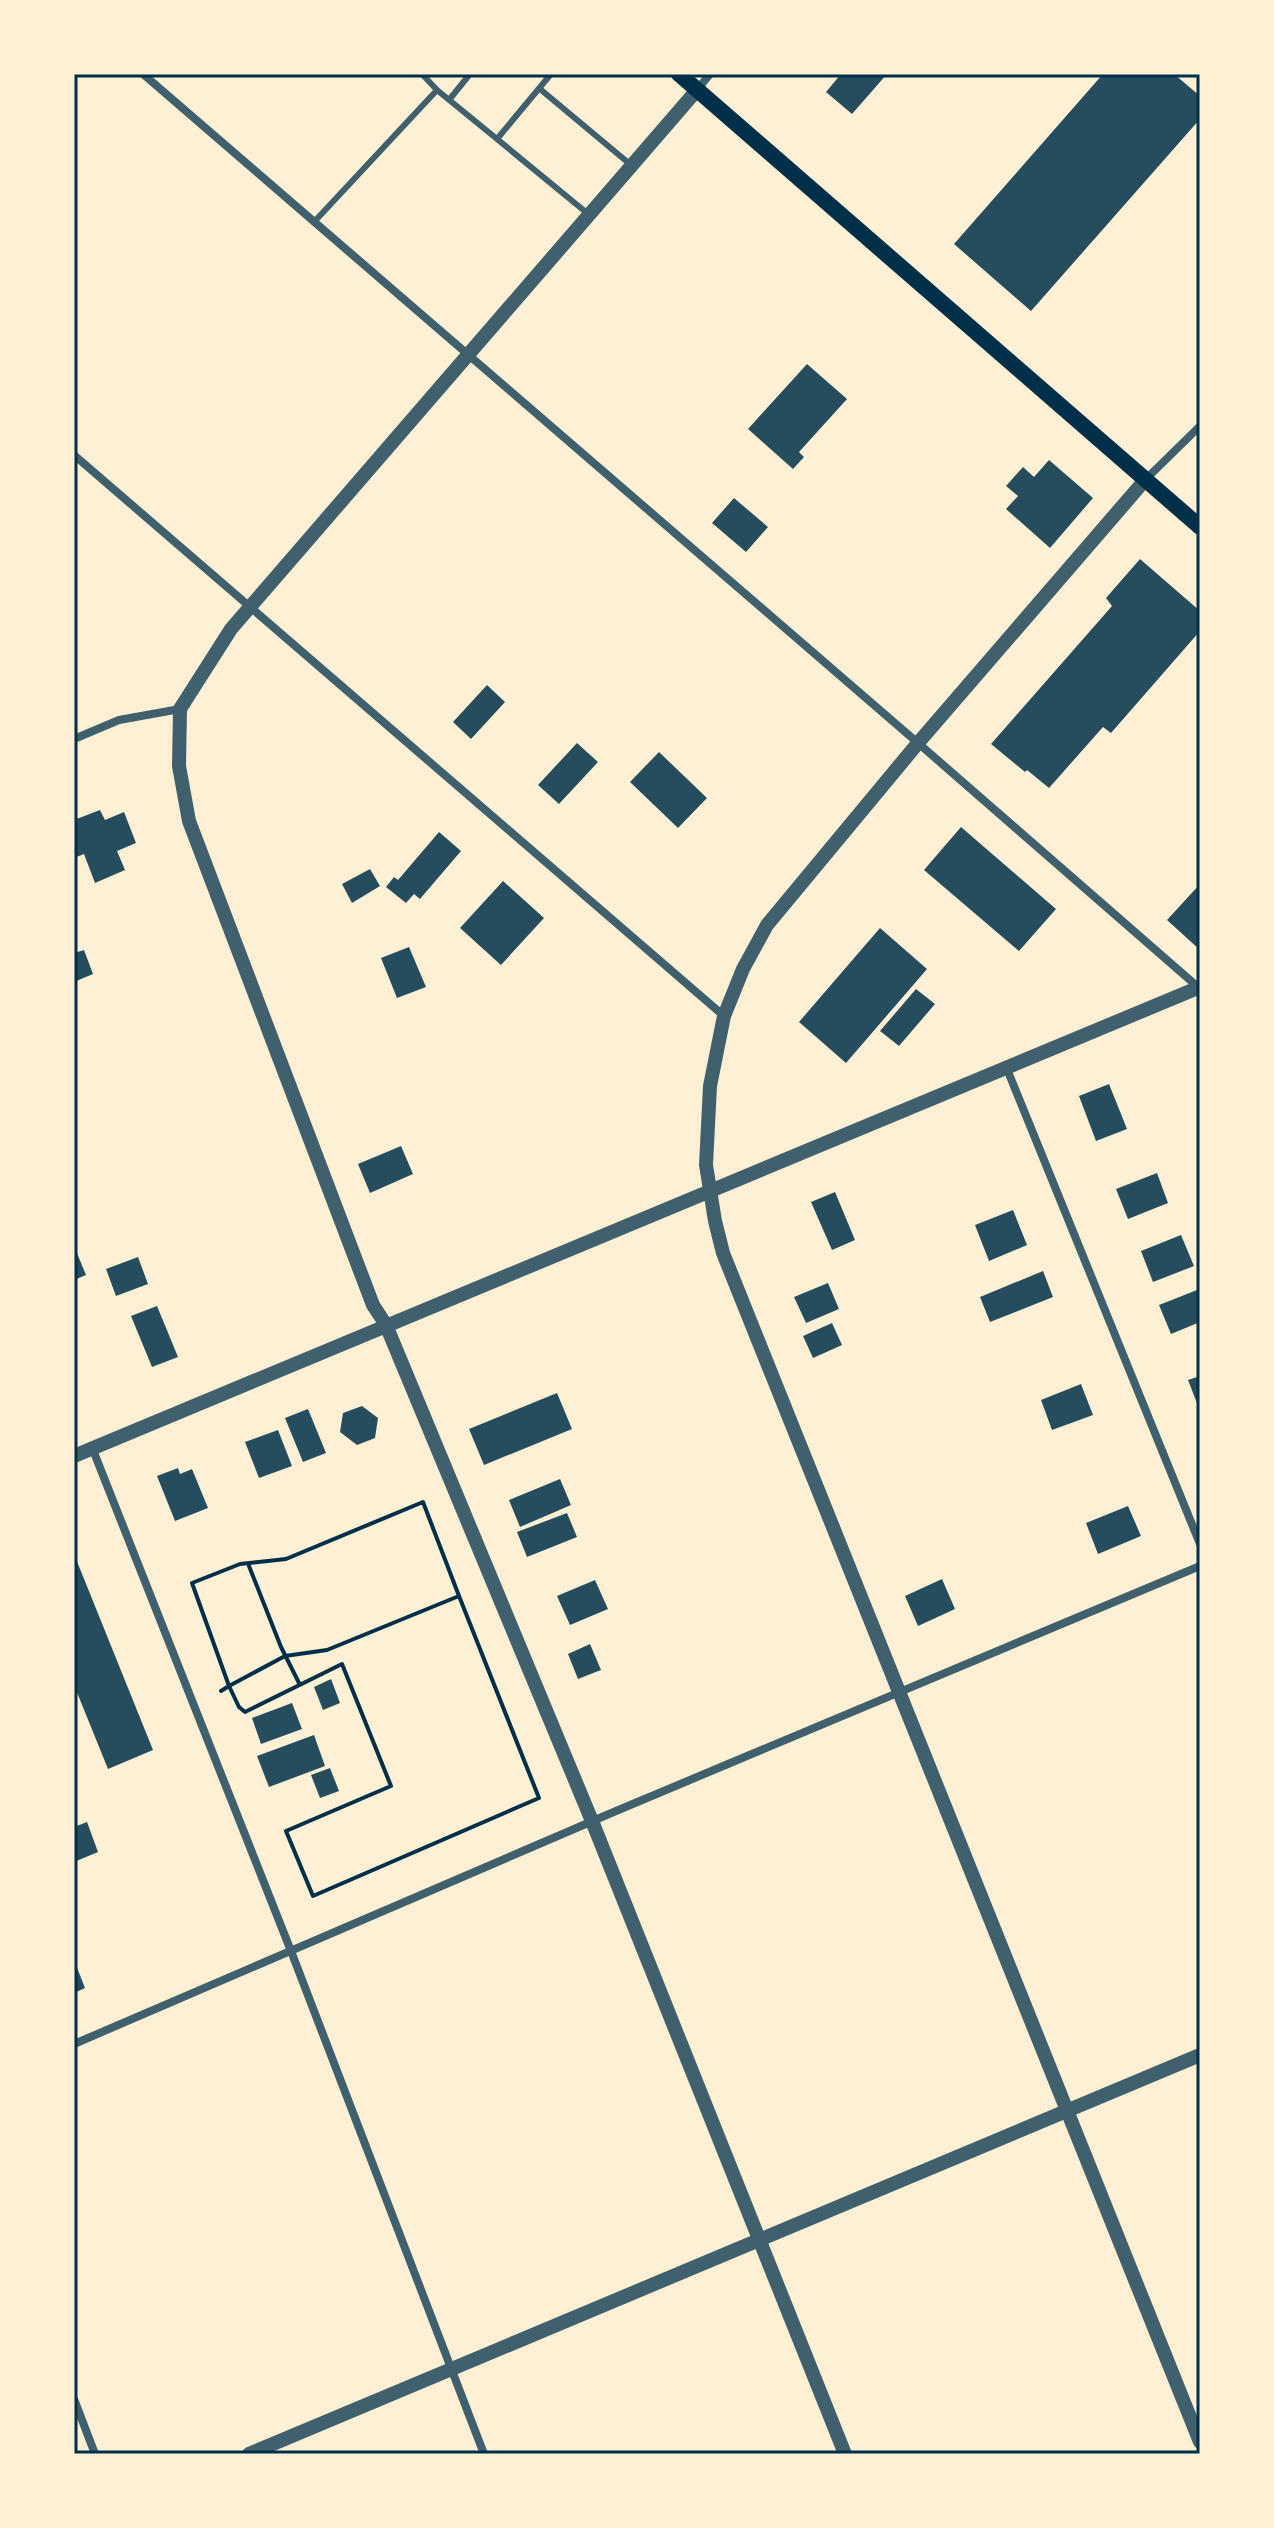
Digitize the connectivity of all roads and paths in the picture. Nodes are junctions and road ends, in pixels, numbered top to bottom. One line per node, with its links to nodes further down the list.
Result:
1 (143, 74): 14 (street)
2 (422, 74): 8 (lane)
3 (470, 74): 10 (lane)
4 (551, 74): 7 (lane)
5 (679, 74): 9 (main road)
6 (710, 74): 9 (street)
7 (540, 89): 11 (lane); 12 (lane)
8 (437, 90): 10 (lane); 14 (lane)
9 (697, 90): 12 (street); 18 (main road)
10 (449, 100): 11 (lane)
11 (497, 139): 13 (lane)
12 (631, 165): 13 (street)
13 (589, 215): 15 (street)
14 (314, 222): 15 (street)
15 (467, 355): 20 (street); 23 (street)
16 (1200, 426): 18 (street)
17 (74, 455): 20 (street)
18 (1145, 480): 19 (main road); 23 (street)
19 (1200, 527)
20 (250, 606): 21 (street); 25 (street)
21 (180, 709): 22 (street); 28 (street)
22 (74, 739)
23 (918, 743): 24 (street); 25 (street)
24 (1199, 988): 26 (street)
25 (724, 1016): 27 (street)
26 (1007, 1069): 27 (street); 31 (street)
27 (710, 1190): 28 (street); 39 (street)
28 (386, 1325): 29 (street); 40 (street)
29 (93, 1450): 30 (street); 41 (street)
30 (74, 1456)
31 (1200, 1544)
32 (249, 1565): 34 (path); 35 (path); 37 (path)
33 (1200, 1566): 39 (street)
34 (459, 1596): 35 (path); 36 (path)
35 (285, 1656): 36 (path); 37 (path)
36 (300, 1685): 37 (path)
37 (229, 1686): 38 (path)
38 (221, 1691)
39 (898, 1693): 40 (street); 44 (street)
40 (592, 1821): 41 (street); 45 (street)
41 (291, 1951): 42 (street); 46 (street)
42 (74, 2044)
43 (1200, 2055): 44 (street)
44 (1068, 2110): 45 (street); 48 (street)
45 (761, 2240): 46 (street); 52 (street)
46 (451, 2371): 50 (street); 51 (street)
47 (74, 2399): 49 (street)
48 (1200, 2442)
49 (95, 2454)
50 (249, 2454)
51 (484, 2454)
52 (845, 2454)

